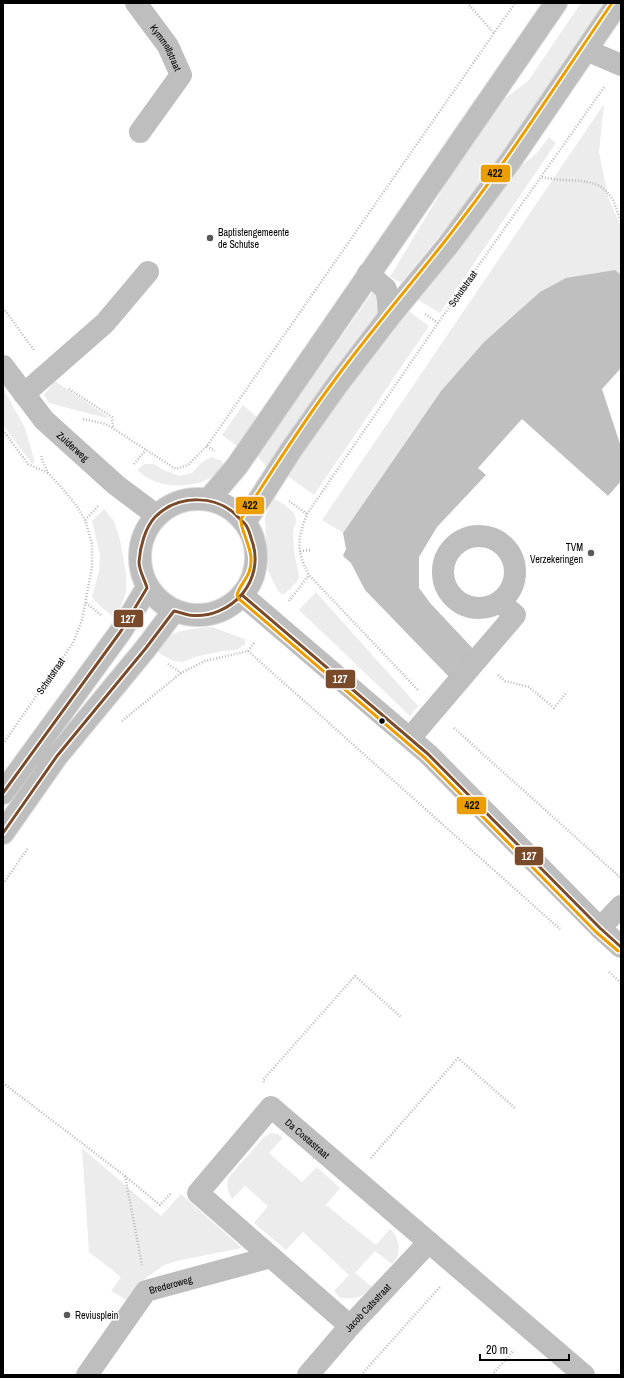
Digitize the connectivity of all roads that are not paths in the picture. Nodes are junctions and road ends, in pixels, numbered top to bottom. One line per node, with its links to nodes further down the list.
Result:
1 (136, 3): 6 (main road, Kymmellstraat)
2 (556, 3): 8 (main road)
3 (618, 3): 4 (main road)
4 (586, 50): 5 (main road); 9 (main road)
5 (621, 65)
6 (140, 132)
7 (148, 272): 11 (main road)
8 (368, 274): 9 (main road); 12 (main road)
9 (389, 317): 14 (main road)
10 (3, 366): 11 (main road, Zuiderweg)
11 (24, 394): 13 (main road, Zuiderweg)
12 (209, 499): 13 (main road); 14 (main road)
13 (156, 515): 15 (main road)
14 (245, 522): 16 (main road)
15 (147, 588): 18 (main road); 20 (main road)
16 (242, 595): 18 (main road); 19 (main road)
17 (500, 602): 19 (main road)
18 (174, 611): 21 (main road)
19 (410, 738): 23 (main road)
20 (3, 794)
21 (3, 833)
22 (621, 906): 23 (main road)
23 (600, 928): 24 (main road)
24 (621, 947)
25 (429, 1242): 26 (main road, Da Costastraat); 27 (main road, Jacob Catsstraat); 30 (main road, Da Costastraat)
26 (272, 1257): 27 (main road); 28 (main road, Brederoweg)
27 (350, 1326): 29 (main road, Jacob Catsstraat)
28 (87, 1375)
29 (308, 1375)
30 (584, 1375)

